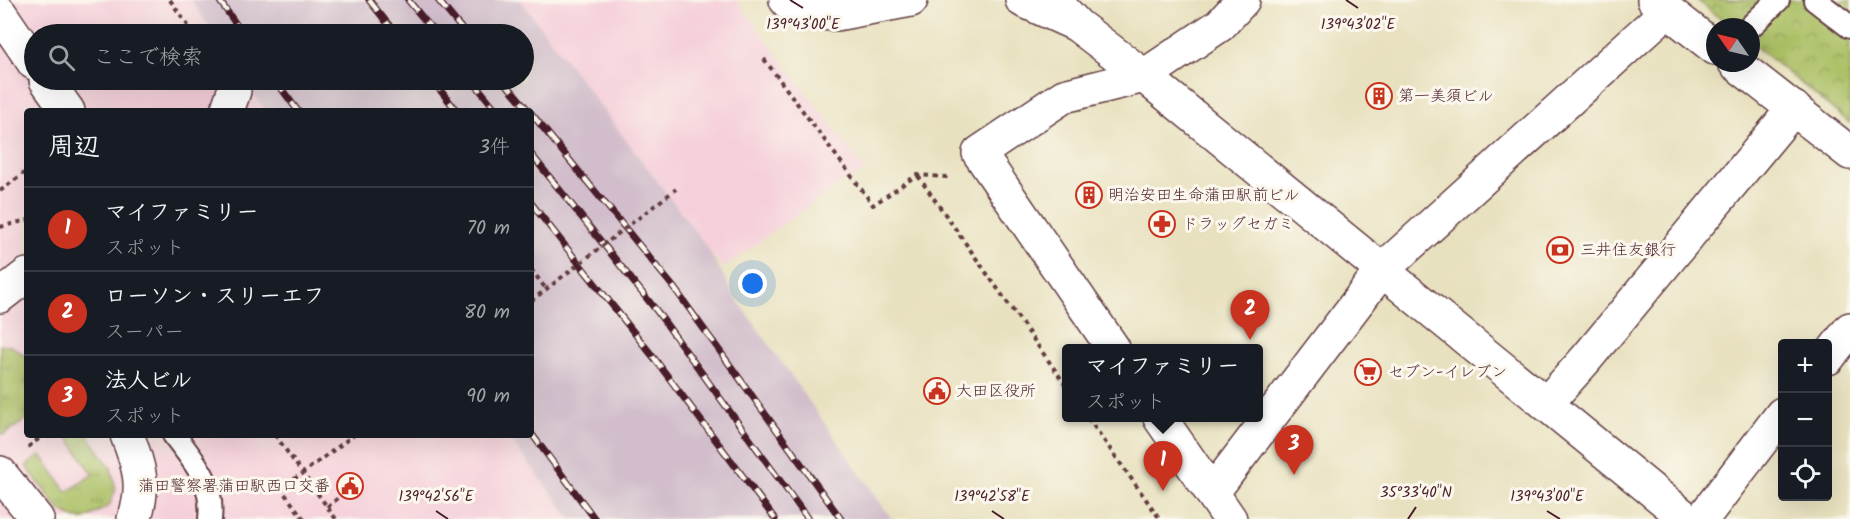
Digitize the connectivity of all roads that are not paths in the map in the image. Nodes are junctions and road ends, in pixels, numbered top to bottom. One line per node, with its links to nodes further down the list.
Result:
1 (786, 0): 2 (street)
2 (911, 0)
3 (1022, 0): 11 (street)
4 (1054, 0): 11 (street)
5 (1243, 0): 16 (street)
6 (1778, 0): 10 (lane)
7 (1815, 0): 12 (lane)
8 (1661, 6): 13 (street); 21 (street)
9 (0, 14): 14 (street)
10 (1759, 18)
11 (1077, 25): 16 (street)
12 (1850, 27)
13 (1706, 41)
14 (24, 49)
15 (1747, 72): 19 (street)
16 (1144, 76): 21 (street); 26 (street)
17 (53, 90): 18 (street)
18 (66, 108)
19 (1794, 108): 20 (street); 28 (street)
20 (1850, 153)
21 (1382, 270): 28 (street); 34 (street)
22 (24, 277): 23 (street)
23 (0, 297): 24 (street)
24 (24, 305)
25 (1850, 329): 27 (street)
26 (1110, 344)
27 (1832, 352)
28 (1546, 404): 38 (street)
29 (1778, 419): 39 (street)
30 (1163, 422): 34 (street)
31 (128, 438): 36 (street)
32 (176, 438): 37 (lane)
33 (0, 473): 35 (street)
34 (1221, 506)
35 (35, 518)
36 (135, 519)
37 (210, 519)
38 (1687, 519)
39 (1702, 519)

